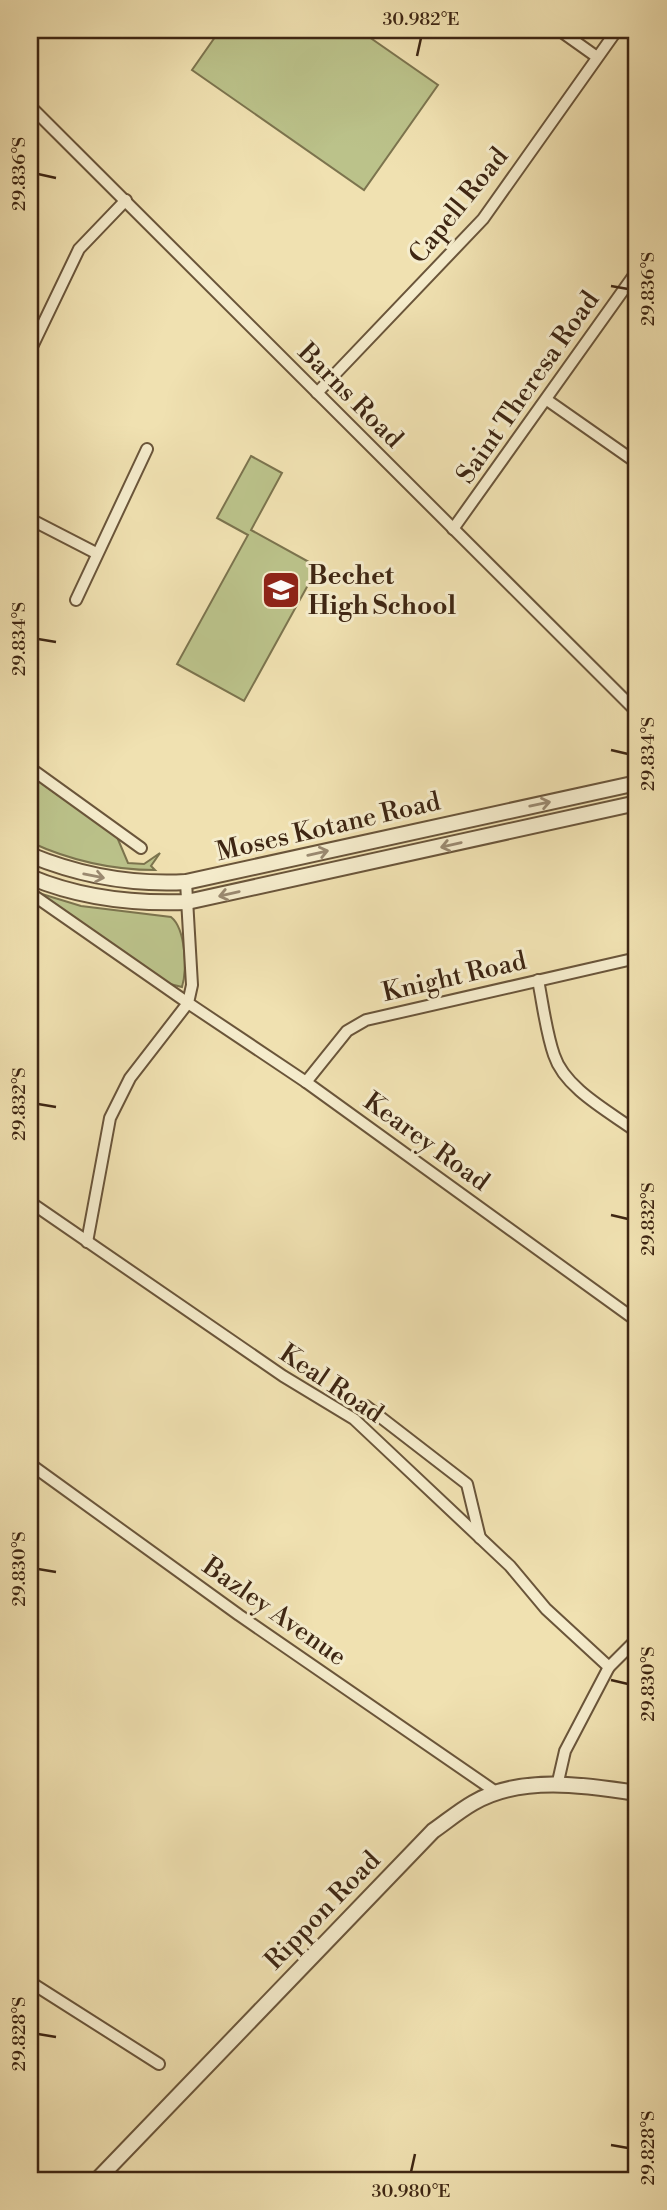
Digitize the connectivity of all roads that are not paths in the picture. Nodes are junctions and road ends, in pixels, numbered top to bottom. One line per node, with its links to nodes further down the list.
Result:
1 (559, 30): 3 (street)
2 (617, 30): 3 (street, Capell Road)
3 (597, 57): 8 (street, Capell Road)
4 (30, 106): 5 (street, Barns Road)
5 (126, 200): 7 (street); 8 (street, Barns Road)
6 (637, 271): 9 (street, Saint Theresa Road)
7 (30, 351)
8 (317, 393): 13 (street, Barns Road)
9 (547, 400): 11 (street); 13 (street, Saint Theresa Road)
10 (147, 449): 14 (street)
11 (637, 463)
12 (30, 519): 14 (street)
13 (453, 529): 16 (street, Barns Road)
14 (96, 553): 15 (street)
15 (76, 600)
16 (637, 712)
17 (30, 768): 20 (street)
18 (637, 783): 23 (street, Moses Kotane Road, one-way to 18)
19 (637, 803): 25 (street, Moses Kotane Road, one-way to 25)
20 (141, 848)
21 (30, 855): 23 (street, Moses Kotane Road, one-way to 23)
22 (30, 877): 25 (street, Moses Kotane Road)
23 (186, 882): 25 (street)
24 (30, 893): 28 (street, Kearey Road)
25 (187, 902): 28 (street)
26 (637, 958): 27 (street, Knight Road)
27 (538, 980): 29 (street, Knight Road); 30 (street)
28 (188, 1003): 29 (street, Kearey Road); 32 (street)
29 (306, 1082): 33 (street, Kearey Road)
30 (637, 1132)
31 (30, 1202): 32 (street, Keal Road)
32 (87, 1242): 36 (street, Keal Road)
33 (637, 1321)
34 (366, 1406): 36 (street)
35 (30, 1464): 40 (street, Bazley Avenue)
36 (480, 1538): 38 (street, Keal Road)
37 (637, 1639): 38 (street)
38 (609, 1667): 39 (street)
39 (556, 1786): 40 (street, Rippon Road); 41 (street, Rippon Road)
40 (496, 1792): 44 (street, Rippon Road)
41 (637, 1793)
42 (30, 1982): 43 (street)
43 (159, 2064)
44 (97, 2180)

